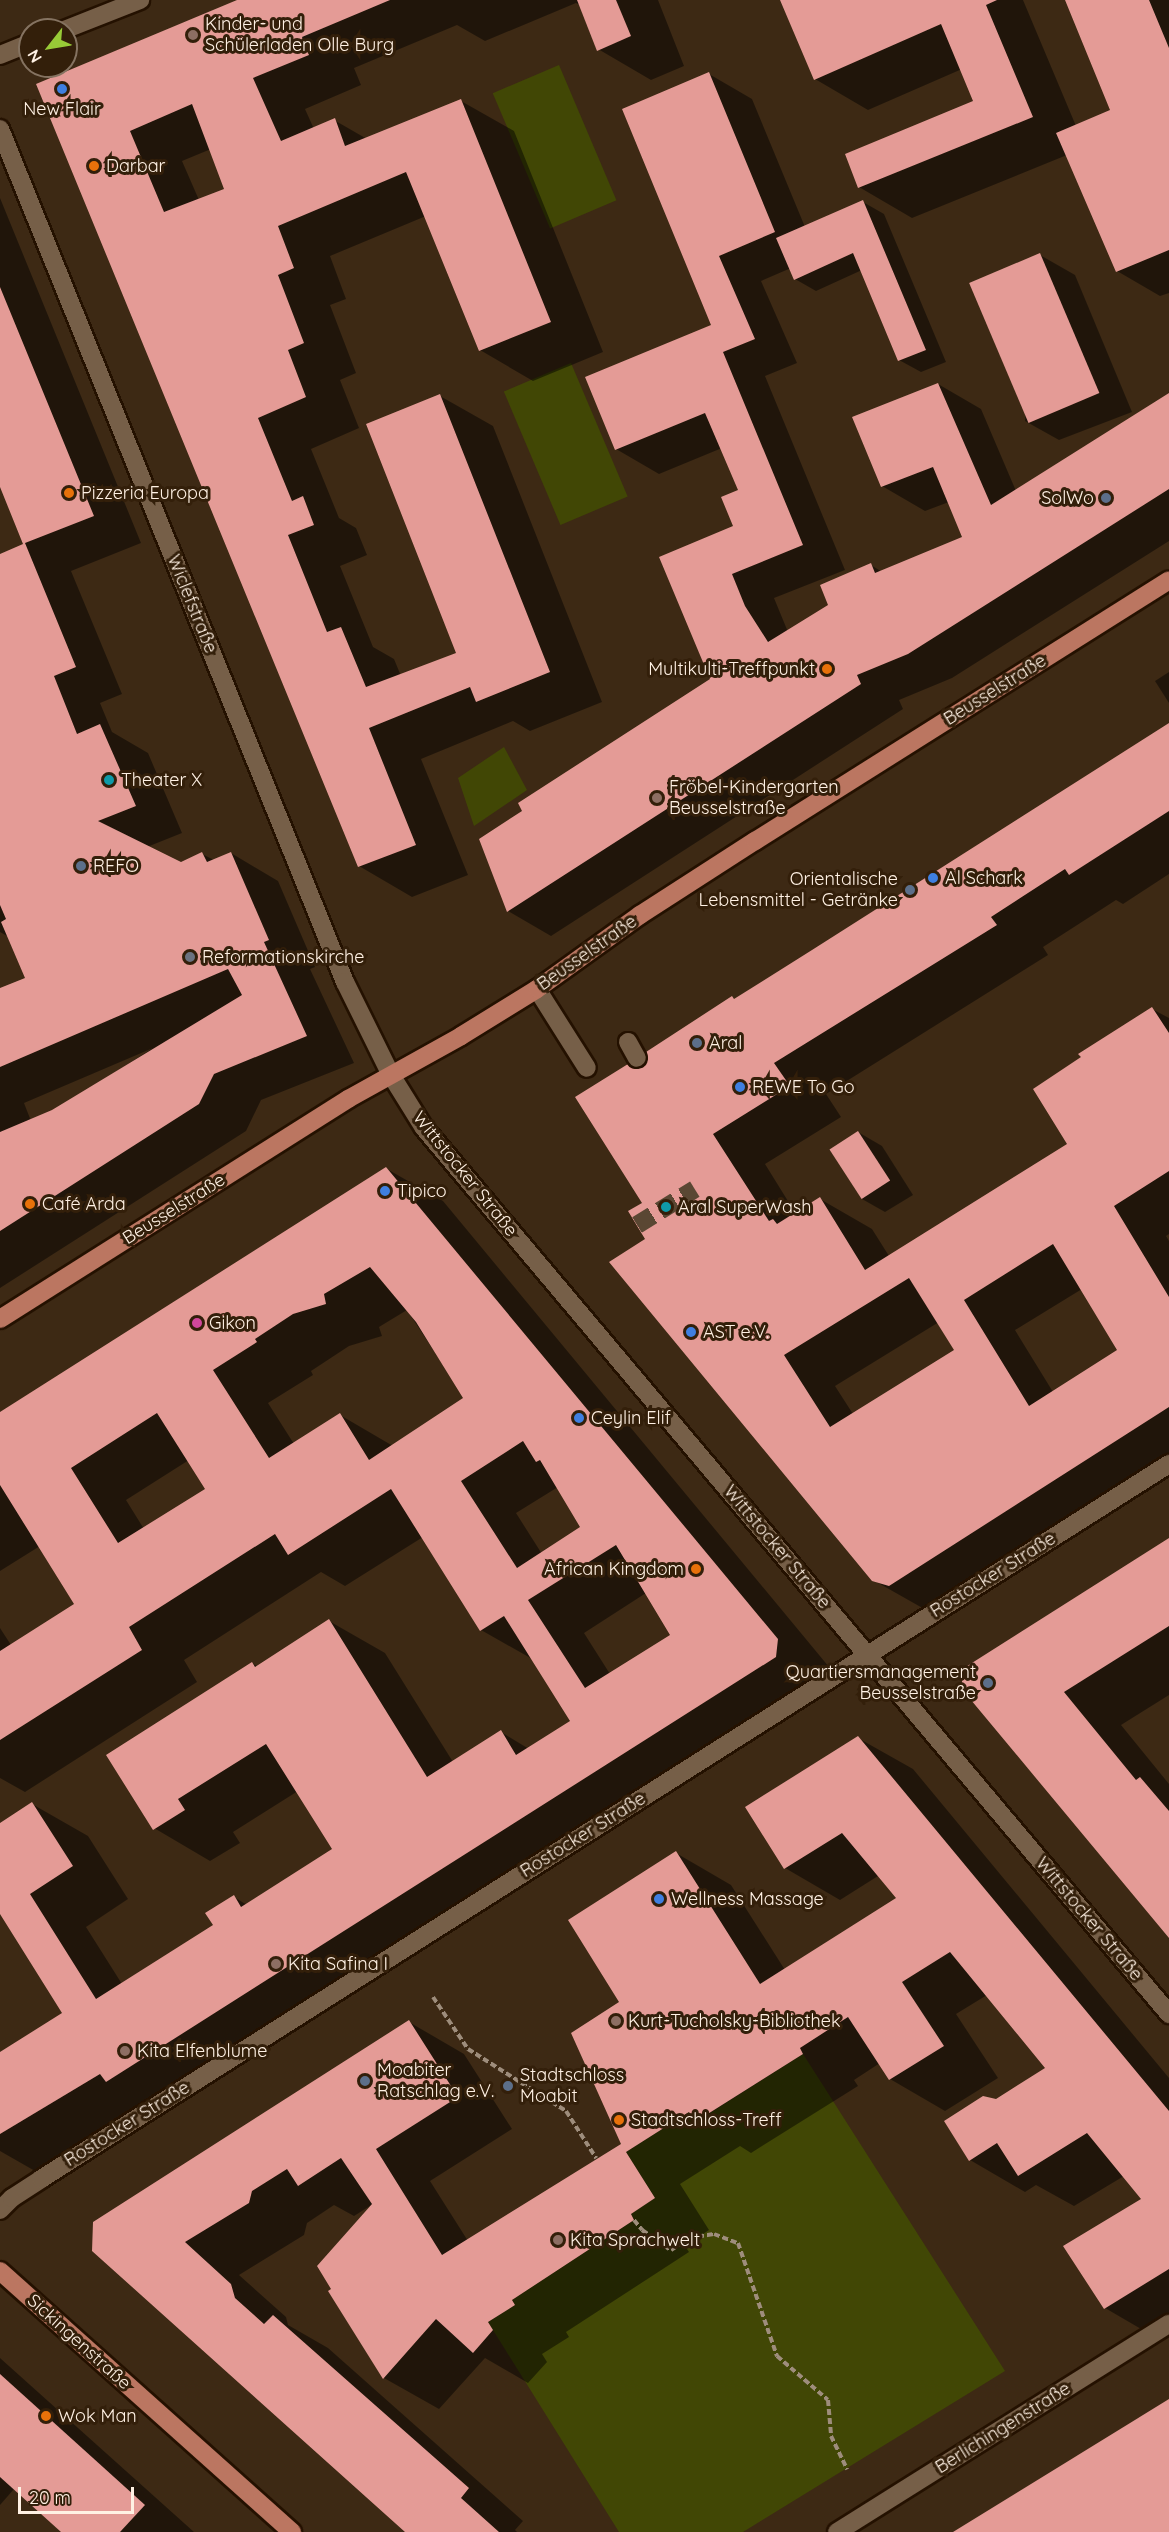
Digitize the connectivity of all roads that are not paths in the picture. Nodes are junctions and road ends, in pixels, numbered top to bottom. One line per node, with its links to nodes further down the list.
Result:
1 (140, 0): 2 (street)
2 (78, 24)
3 (18, 48): 4 (street)
4 (0, 55)
5 (0, 129): 9 (street, Wiclefstraße)
6 (1169, 580): 7 (main road, Beusselstraße)
7 (537, 989): 8 (street); 9 (main road, Beusselstraße)
8 (587, 1068)
9 (391, 1075): 10 (main road, Beusselstraße); 12 (street, Wittstocker Straße)
10 (0, 1319)
11 (1169, 1464): 12 (street, Rostocker Straße)
12 (868, 1654): 13 (street, Wittstocker Straße); 14 (street, Rostocker Straße)
13 (1169, 2014)
14 (0, 2210)
15 (0, 2271): 17 (main road, Sickingenstraße)
16 (1169, 2324): 18 (street, Berlichingenstraße)
17 (292, 2532)
18 (837, 2532)

